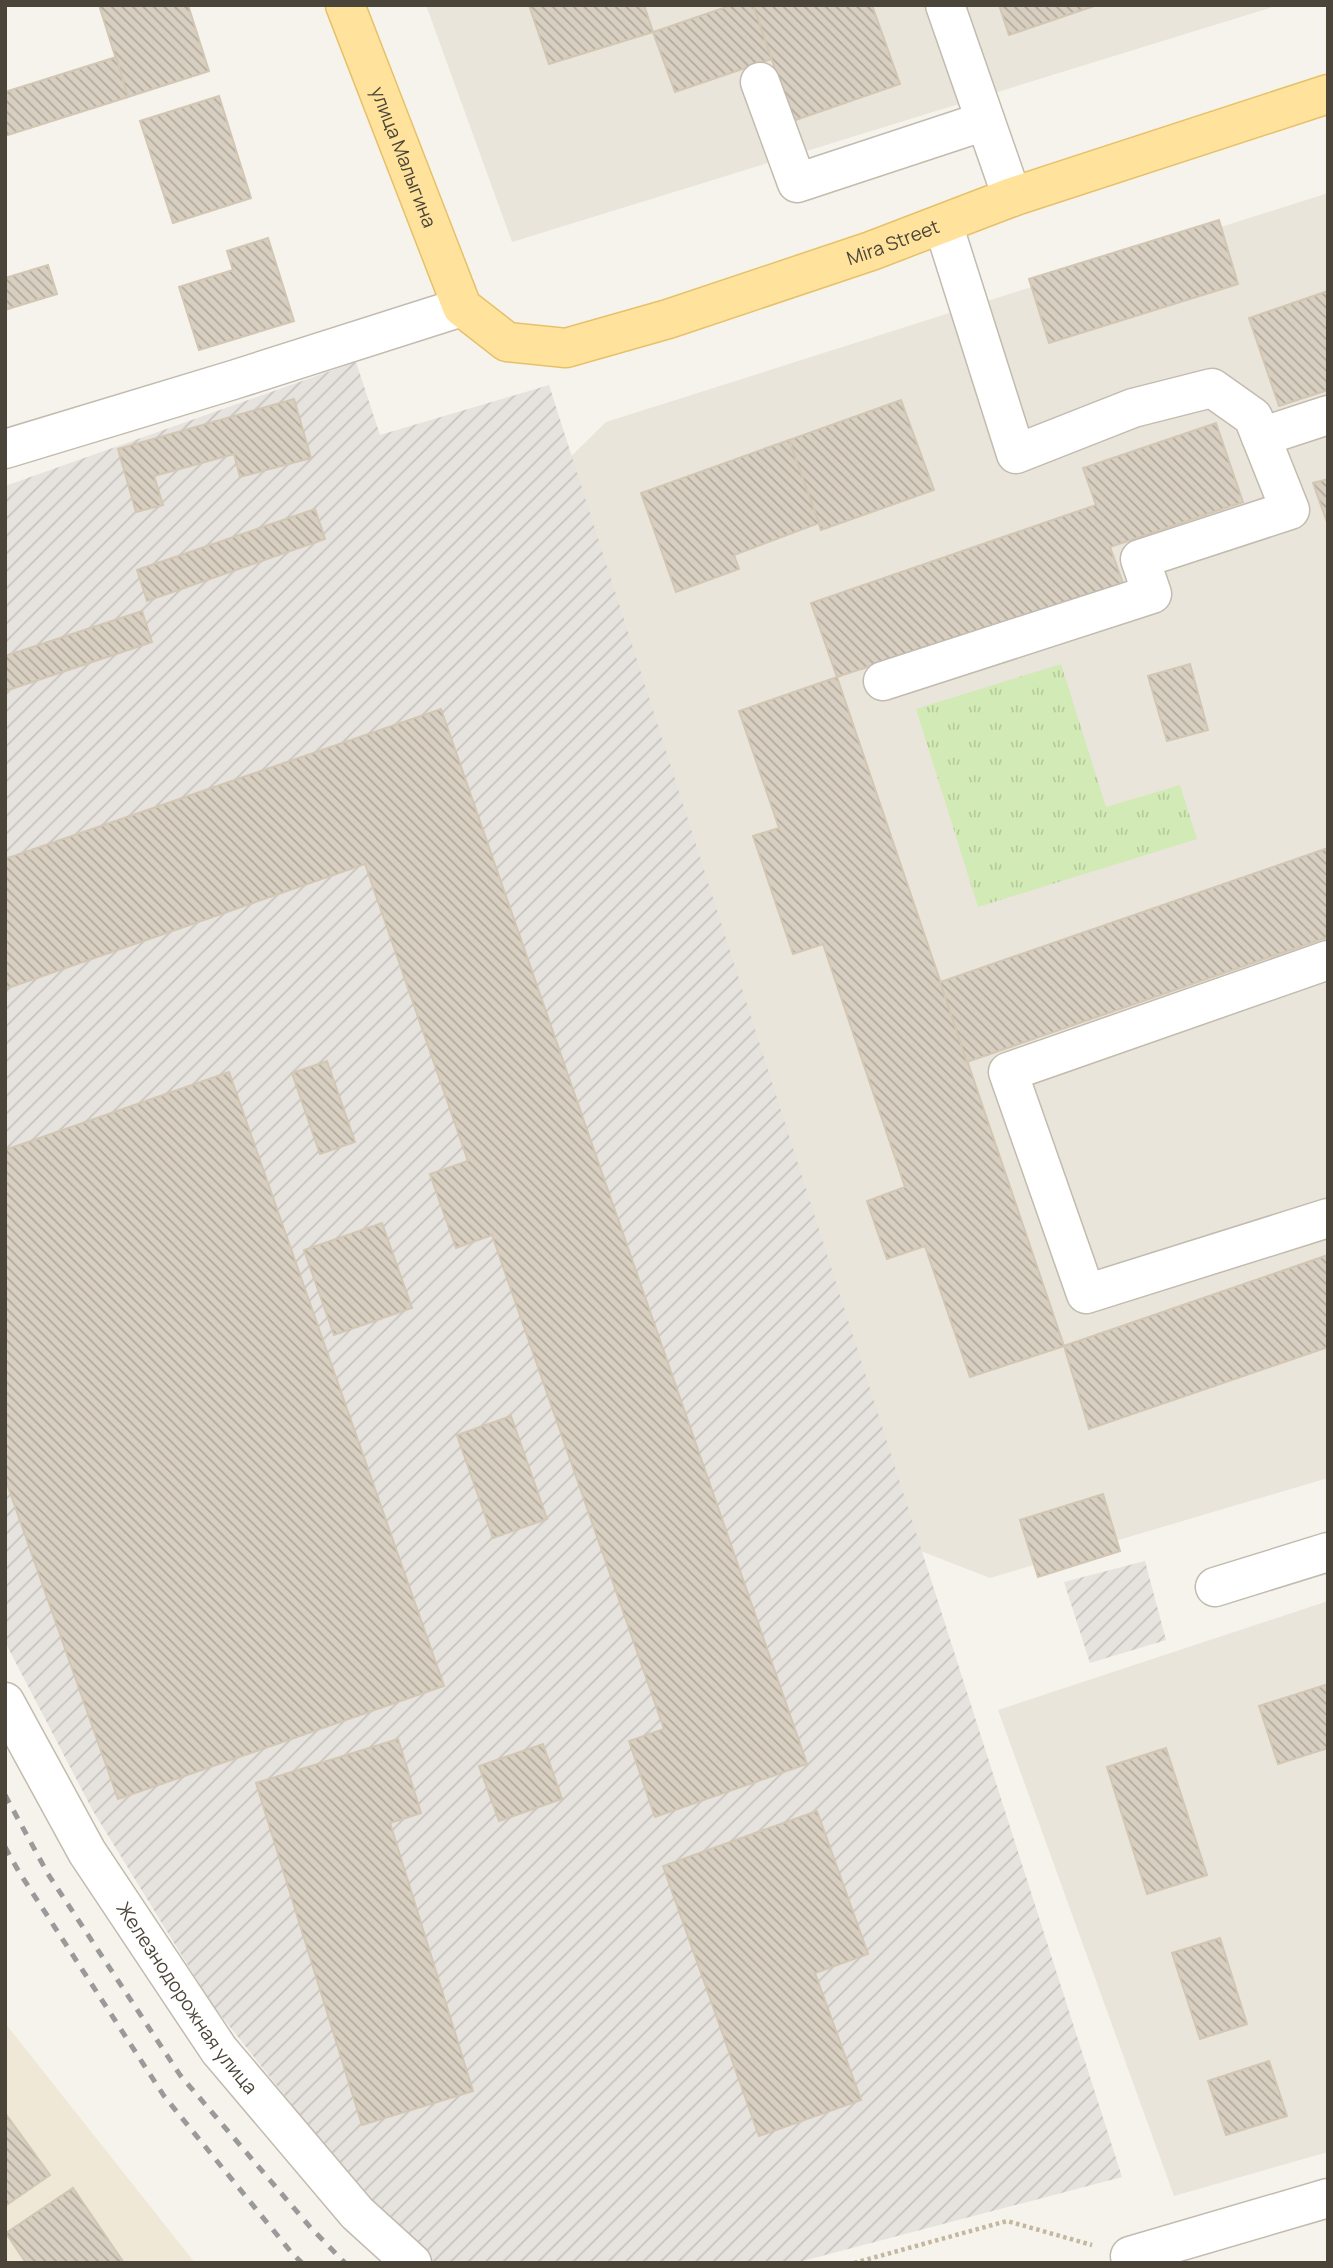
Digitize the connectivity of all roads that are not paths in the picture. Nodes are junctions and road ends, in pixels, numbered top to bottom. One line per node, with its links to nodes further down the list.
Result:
1 (345, 5): 8 (main road, улица Малыгина)
2 (945, 5): 5 (street)
3 (760, 82): 5 (street)
4 (1328, 94): 6 (main road, Mira Street)
5 (985, 121): 6 (street)
6 (1012, 197): 7 (main road, Mira Street)
7 (943, 224): 8 (main road, Mira Street); 10 (street)
8 (462, 307): 11 (street)
9 (1328, 415): 10 (street)
10 (1261, 437): 12 (street)
11 (5, 449)
12 (883, 681)
13 (1328, 960): 14 (street)
14 (1328, 1218)
15 (1328, 1552): 16 (street)
16 (1215, 1587)
17 (5, 1702): 20 (street, Железнодорожная улица)
18 (1328, 2198): 19 (street)
19 (1130, 2256)
20 (412, 2263)

